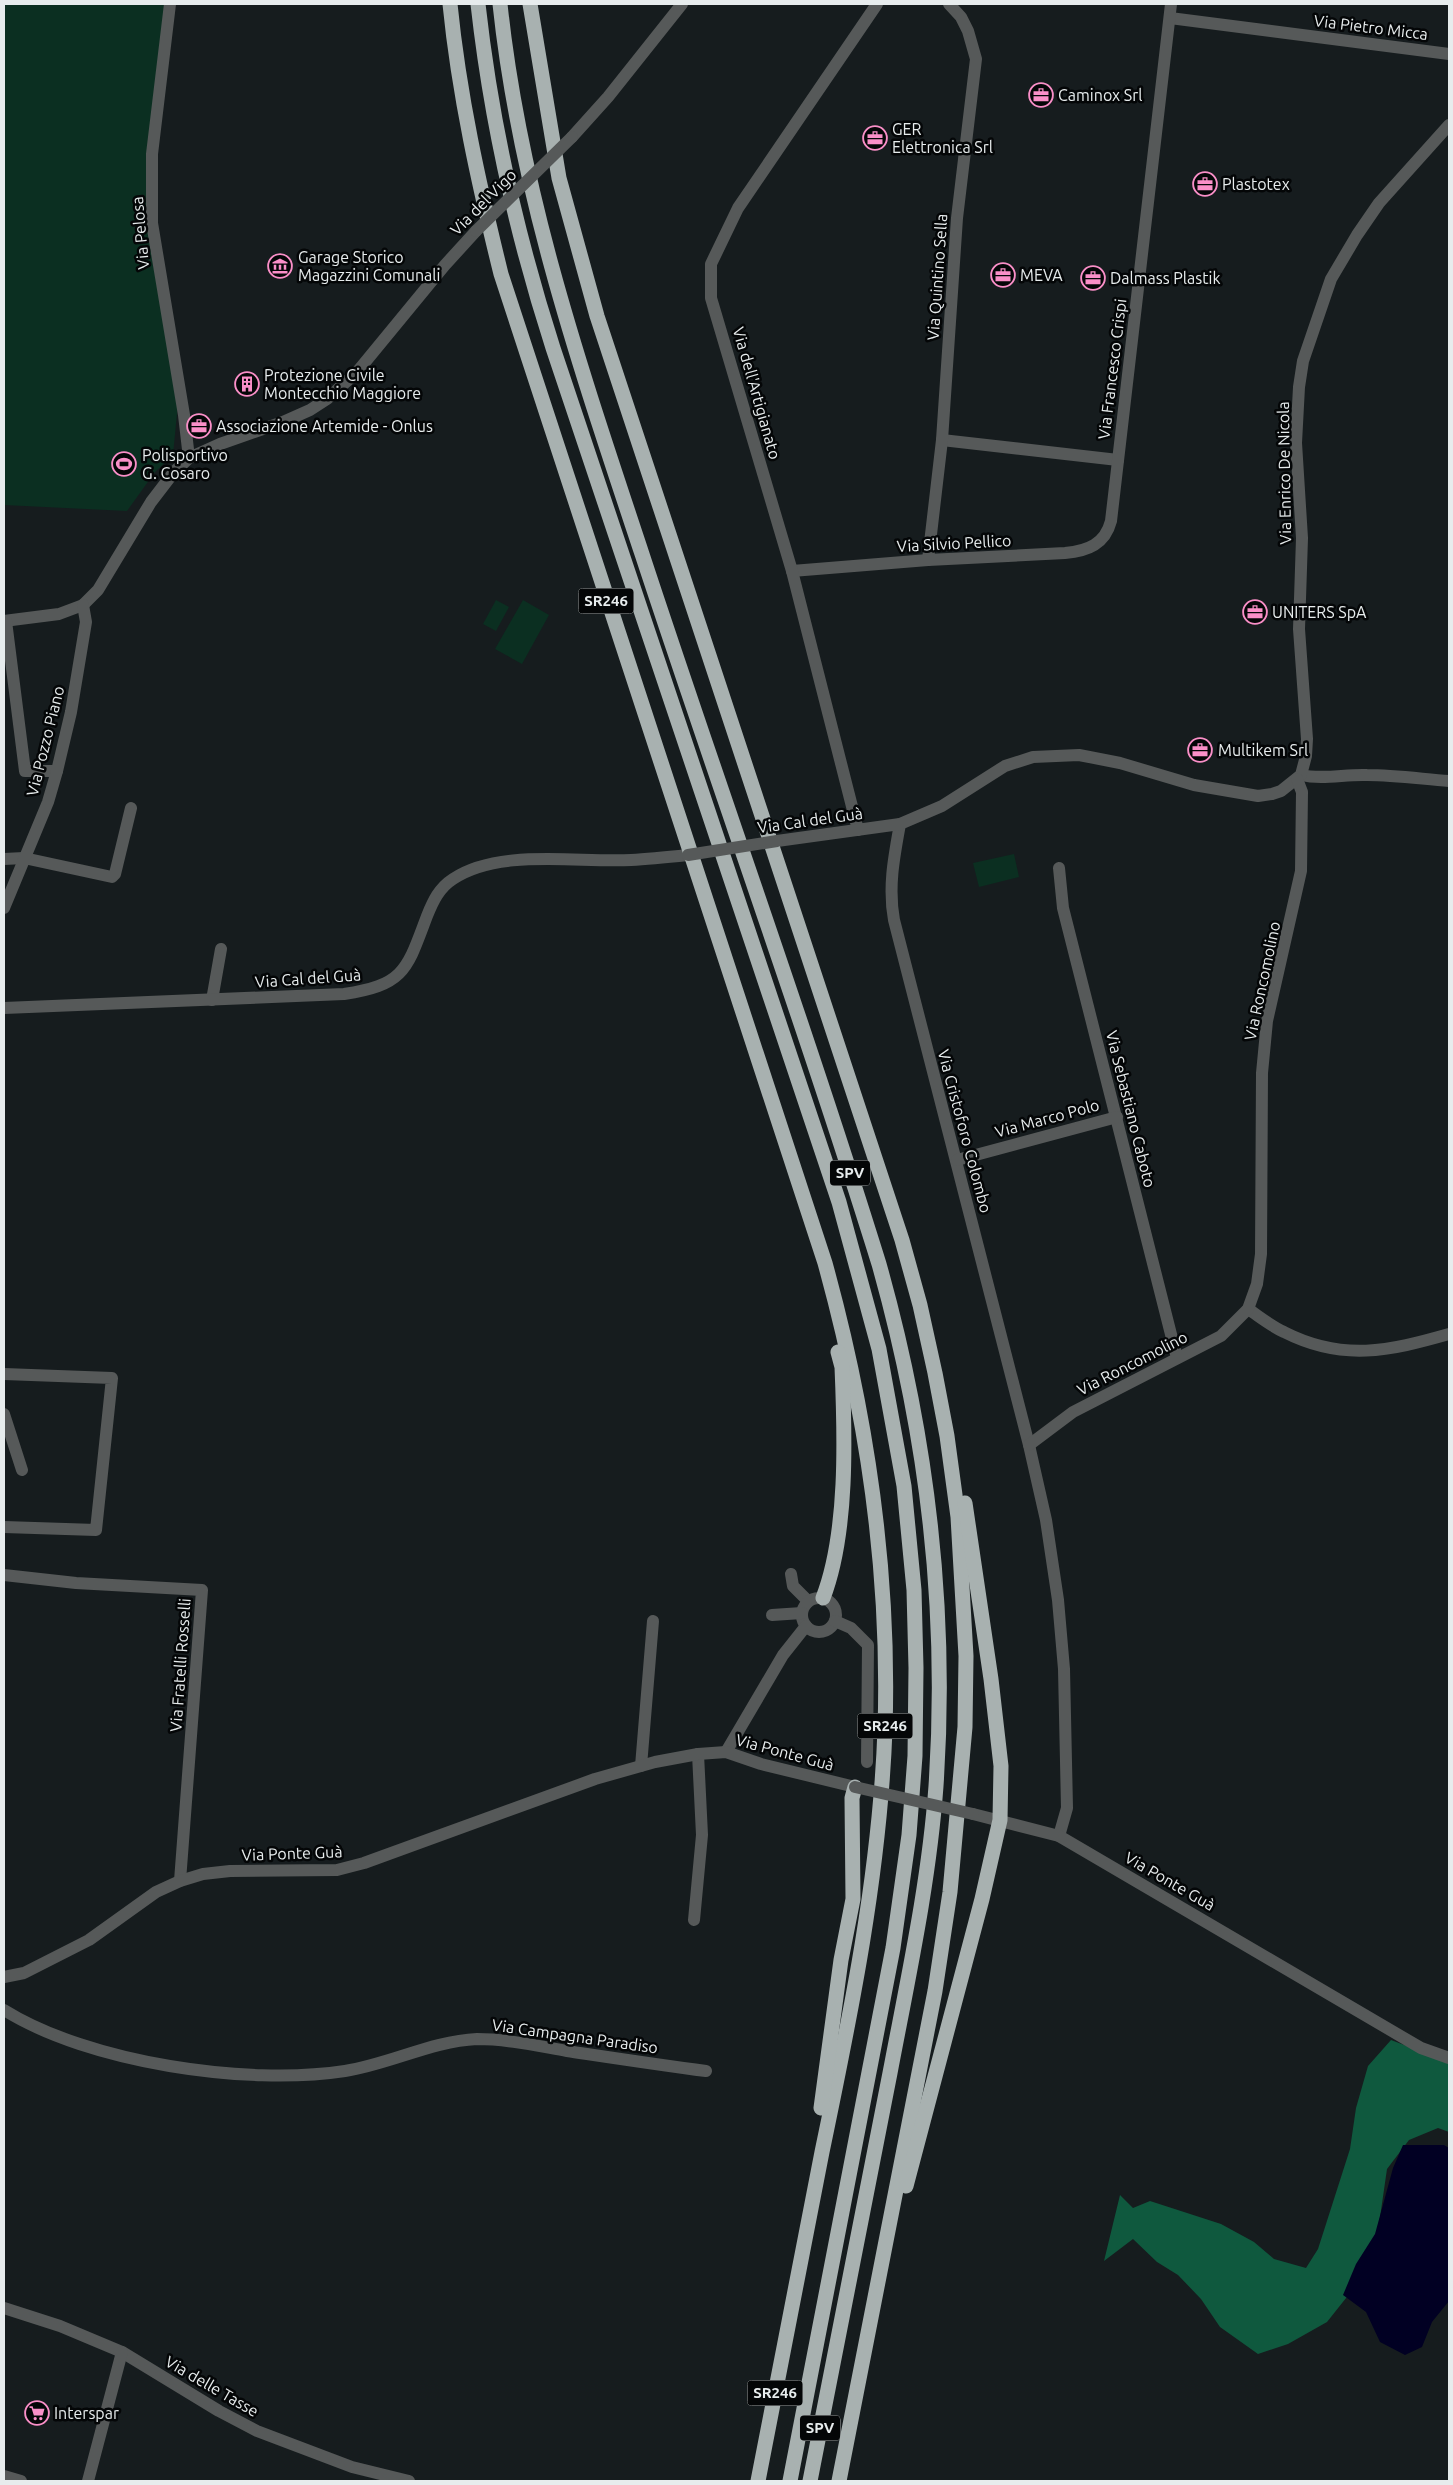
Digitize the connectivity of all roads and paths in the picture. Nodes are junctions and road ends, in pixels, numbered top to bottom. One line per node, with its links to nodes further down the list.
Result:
1 (170, 4): 14 (street, Via Pelosa)
2 (450, 4): 36 (highway, SR246)
3 (478, 4): 76 (highway, SPV)
4 (500, 4): 77 (highway, SPV)
5 (530, 4): 37 (highway)
6 (682, 4): 14 (street, Via del Vigo, bridge)
7 (877, 4): 18 (street, Via dell'Artigianato)
8 (949, 4): 13 (street, Via Quintino Sella)
9 (1171, 4): 10 (street, Via Francesco Crispi)
10 (1170, 18): 11 (street, Via Pietro Micca); 15 (street, Via Francesco Crispi)
11 (1449, 54)
12 (1449, 125): 22 (street, Via Enrico De Nicola)
13 (942, 440): 15 (street); 17 (street, Via Quintino Sella)
14 (189, 458): 19 (street)
15 (1118, 460): 16 (street, Via Francesco Crispi)
16 (1109, 530): 17 (street, Via Silvio Pellico)
17 (928, 560): 18 (street, Via Silvio Pellico)
18 (792, 571): 26 (street, Via dell'Artigianato)
19 (83, 605): 20 (street); 21 (street, Via Pozzo Piano)
20 (5, 621): 21 (street)
21 (57, 771): 27 (street, Via Pozzo Piano)
22 (1299, 777): 23 (street); 25 (street, Via Cal del Guà); 38 (street, Via Roncomolino)
23 (1449, 781)
24 (131, 808): 27 (street)
25 (900, 824): 26 (street, Via Cal del Guà); 35 (street, Via Cristoforo Colombo)
26 (858, 830): 32 (street, Via Cal del Guà, bridge)
27 (24, 858): 28 (street); 30 (street, Via Pozzo Piano)
28 (4, 859)
29 (1060, 868): 34 (street, Via Sebastiano Caboto)
30 (4, 908)
31 (221, 949): 32 (street)
32 (212, 1000): 33 (street, Via Cal del Guà)
33 (4, 1008)
34 (1117, 1116): 35 (street, Via Marco Polo); 40 (street, Via Sebastiano Caboto)
35 (956, 1160): 43 (street, Via Cristoforo Colombo)
36 (802, 1188): 48 (highway); 67 (highway, SR246)
37 (920, 1305): 59 (highway); 68 (highway)
38 (1248, 1310): 39 (street); 40 (street, Via Roncomolino)
39 (1449, 1334)
40 (1177, 1358): 43 (street, Via Roncomolino)
41 (4, 1374): 45 (street)
42 (4, 1414): 44 (street)
43 (1029, 1445): 60 (street, Via Cristoforo Colombo)
44 (22, 1470)
45 (4, 1527)
46 (791, 1574): 48 (street)
47 (4, 1576): 61 (street, Via Fratelli Rosselli)
48 (816, 1599): 49 (street); 51 (street)
49 (802, 1613): 50 (street); 53 (street)
50 (772, 1615)
51 (835, 1620): 53 (street); 56 (street)
52 (653, 1621): 57 (street)
53 (806, 1626): 54 (street)
54 (726, 1752): 55 (street, Via Ponte Guà); 58 (street, Via Ponte Guà)
55 (698, 1754): 57 (street, Via Ponte Guà); 62 (street)
56 (866, 1762)
57 (641, 1766): 61 (street, Via Ponte Guà)
58 (856, 1788): 59 (street, Via Ponte Guà, bridge); 67 (highway)
59 (1000, 1820): 60 (street, Via Ponte Guà); 68 (highway)
60 (1059, 1836): 65 (street, Via Ponte Guà)
61 (180, 1880): 63 (street, Via Ponte Guà)
62 (694, 1920)
63 (4, 1977)
64 (4, 2010): 66 (street, Via Campagna Paradiso)
65 (1449, 2058)
66 (706, 2071)
67 (799, 2267): 75 (highway, SR246)
68 (878, 2285): 78 (highway)
69 (4, 2308): 70 (street, Via delle Tasse)
70 (122, 2352): 73 (street); 74 (street, Via delle Tasse)
71 (4, 2476): 72 (street)
72 (21, 2481)
73 (88, 2481)
74 (408, 2481)
75 (758, 2481)
76 (790, 2481)
77 (810, 2481)
78 (839, 2481)

